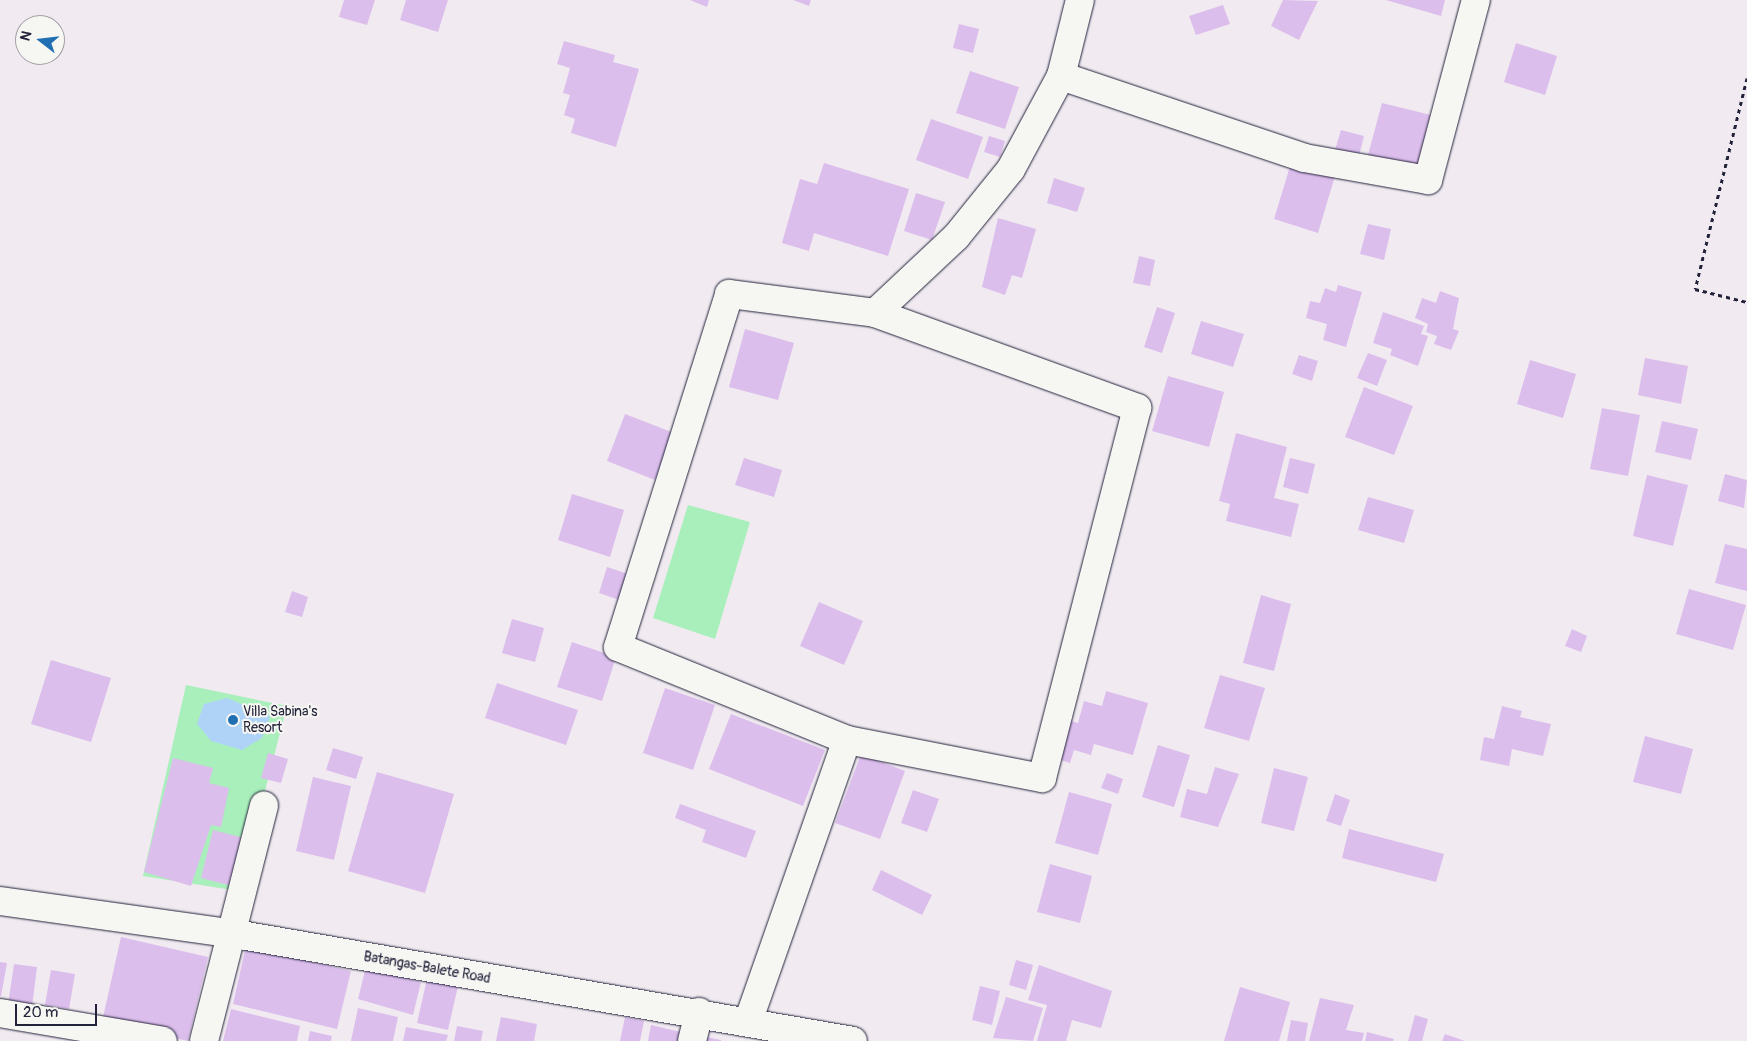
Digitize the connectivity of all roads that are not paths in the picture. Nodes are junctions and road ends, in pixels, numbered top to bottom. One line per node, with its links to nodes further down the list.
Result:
1 (1080, 0): 3 (street)
2 (1476, 0): 3 (street)
3 (1062, 76): 4 (street)
4 (875, 314): 5 (street); 5 (street)
5 (847, 740): 11 (street)
6 (264, 806): 8 (street)
7 (0, 901): 8 (street, Batangas-Balete Road)
8 (234, 934): 9 (street, Batangas-Balete Road); 14 (street)
9 (699, 1012): 11 (street, Batangas-Balete Road); 15 (street)
10 (0, 1013): 12 (street)
11 (748, 1022): 16 (street, Batangas-Balete Road)
12 (87, 1035): 13 (street)
13 (163, 1041)
14 (204, 1041)
15 (692, 1041)
16 (853, 1041)

